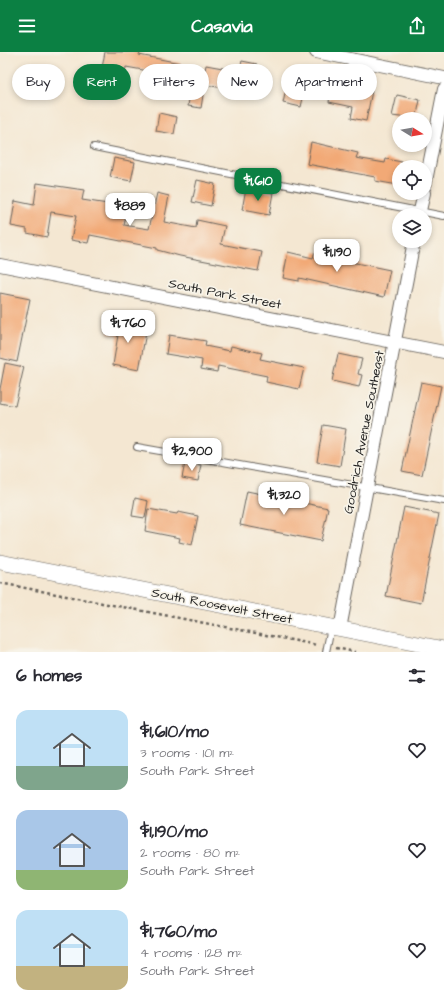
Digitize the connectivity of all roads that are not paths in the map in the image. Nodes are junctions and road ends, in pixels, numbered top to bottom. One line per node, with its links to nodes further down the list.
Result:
1 (316, 52): 2 (street)
2 (444, 78)
3 (444, 89): 5 (street)
4 (94, 147): 6 (lane)
5 (430, 160)
6 (395, 208)
7 (432, 214): 8 (lane)
8 (444, 216)
9 (413, 248): 11 (street, Goodrich Avenue Southeast)
10 (0, 265): 11 (street, South Park Street)
11 (395, 342): 12 (street, South Park Street); 14 (street, Goodrich Avenue Southeast)
12 (444, 352)
13 (137, 447): 14 (lane)
14 (368, 487): 15 (lane); 17 (street, Goodrich Avenue Southeast)
15 (444, 501)
16 (0, 562): 17 (street, South Roosevelt Street)
17 (336, 628): 18 (lane); 19 (street, South Roosevelt Street)
18 (326, 649)
19 (444, 649)

